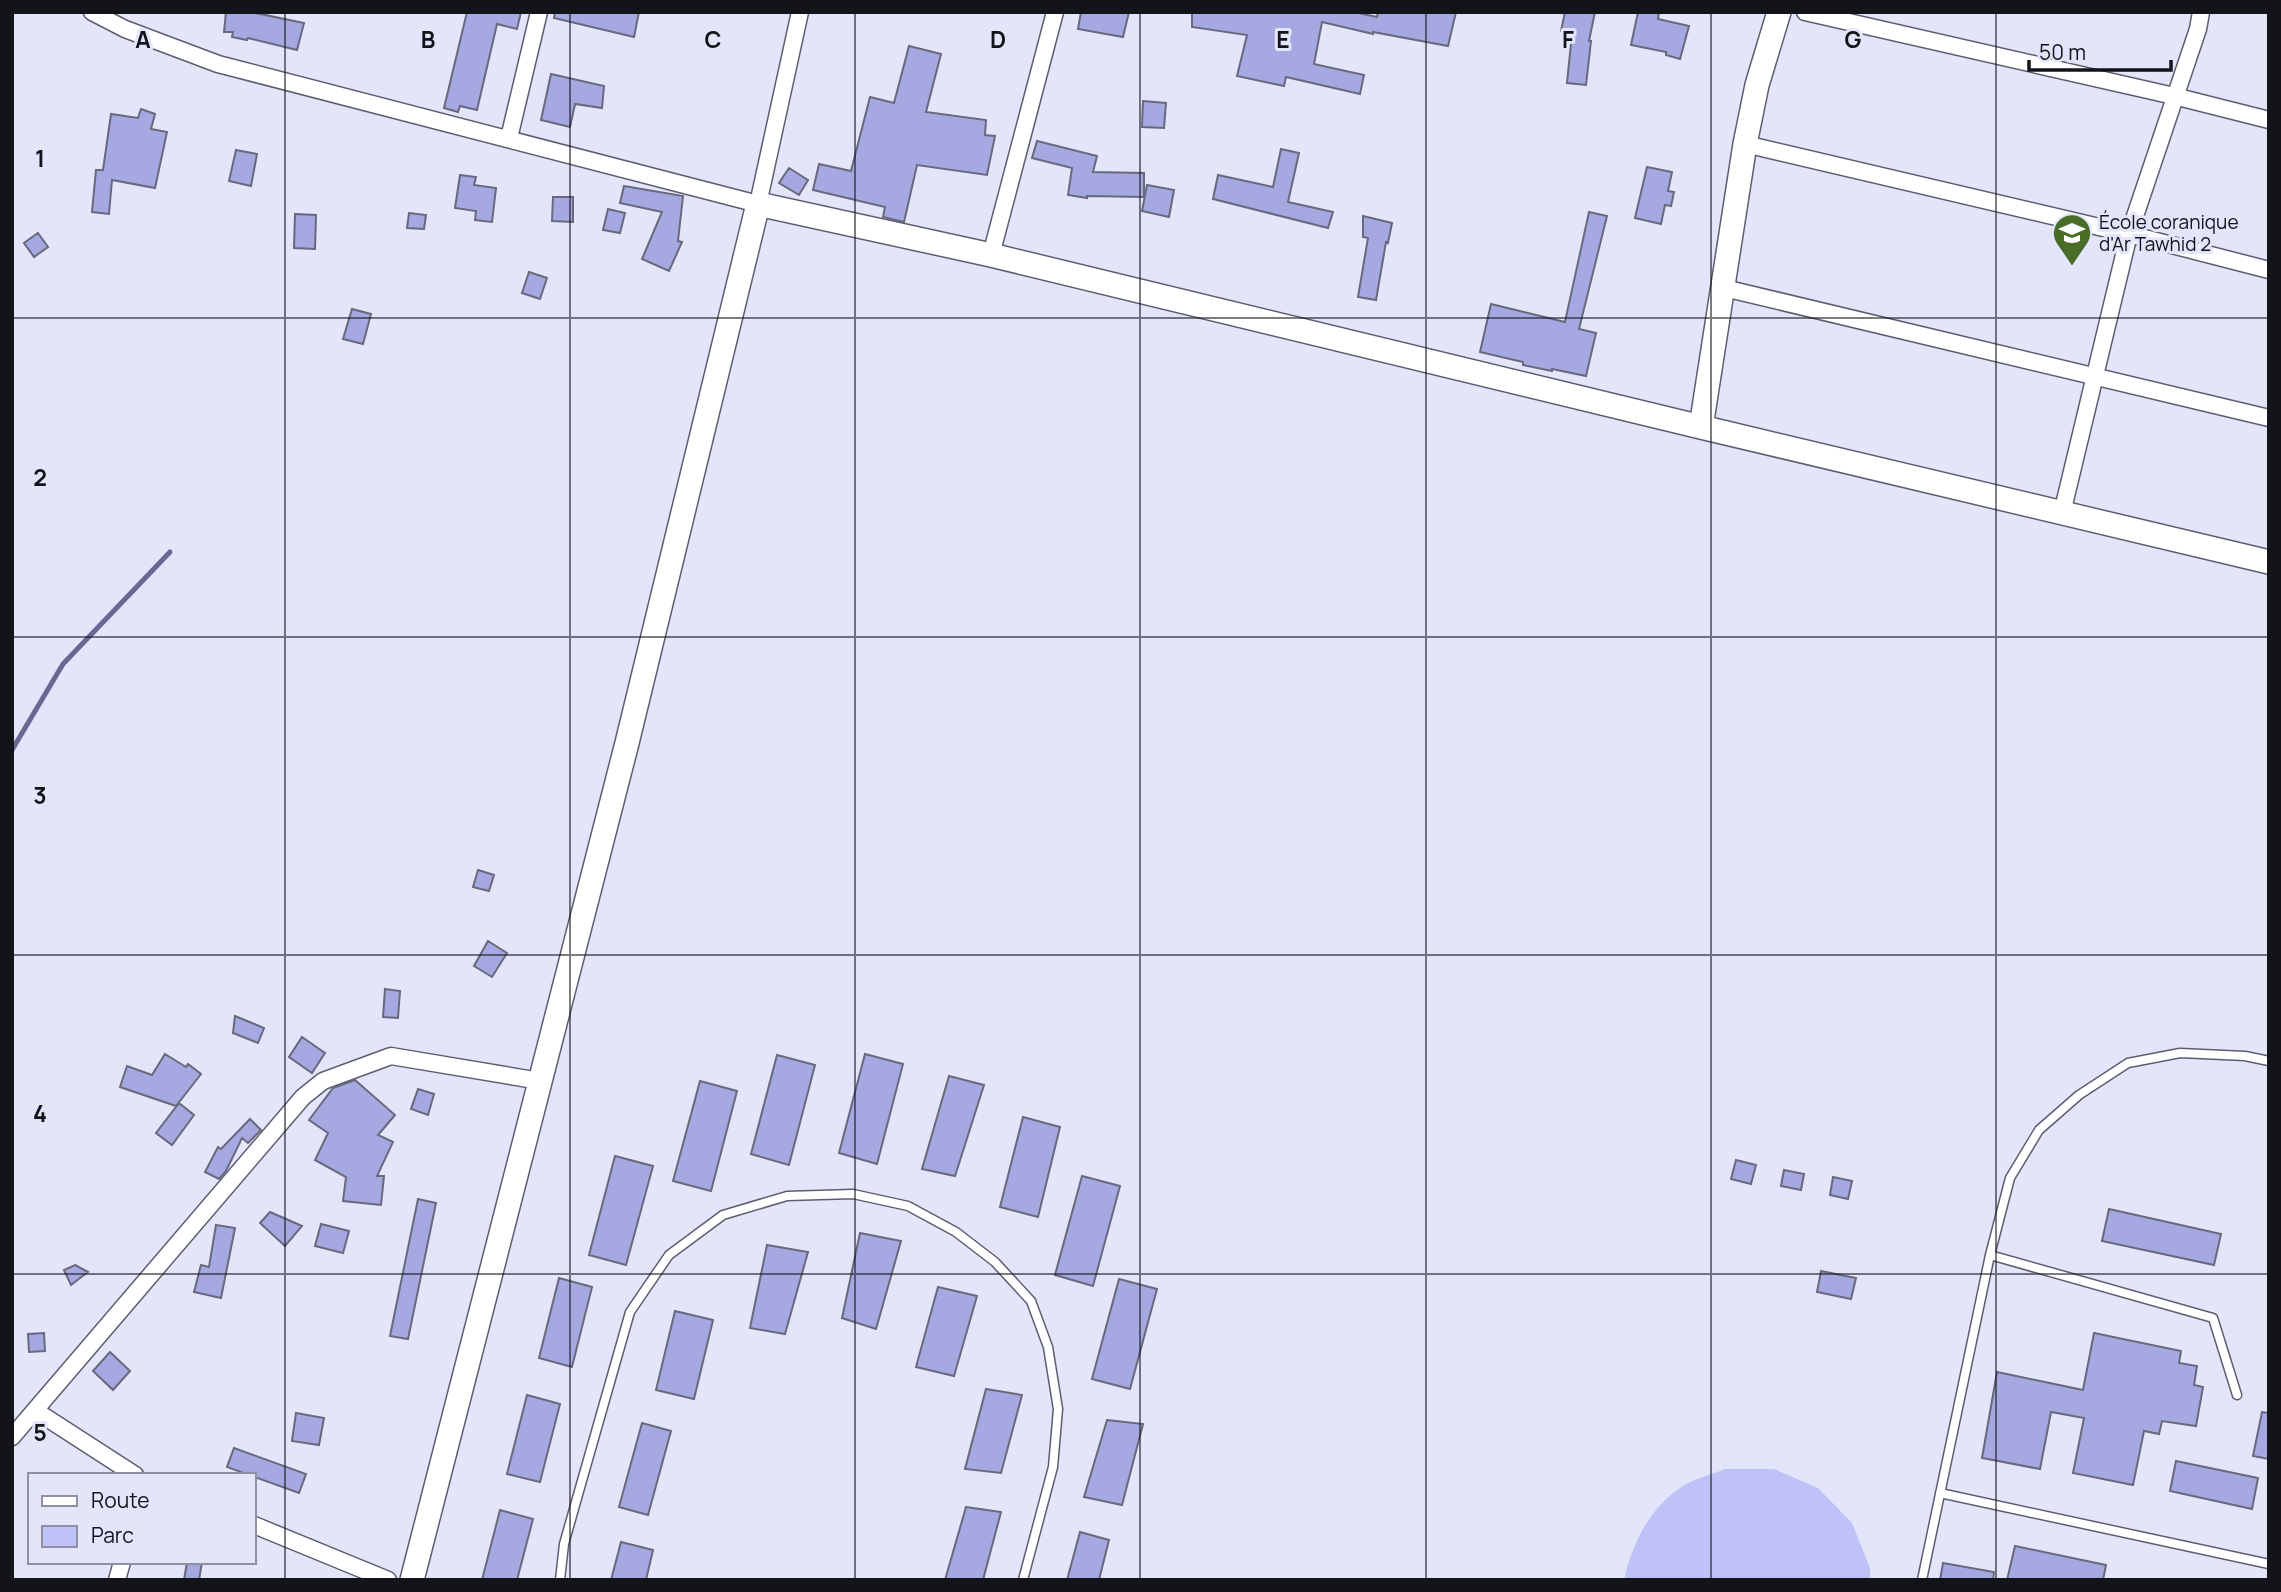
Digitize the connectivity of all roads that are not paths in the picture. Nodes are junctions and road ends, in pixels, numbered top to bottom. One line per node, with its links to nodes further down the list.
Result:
1 (92, 12): 10 (street)
2 (539, 12): 10 (street)
3 (800, 12): 12 (street)
4 (1055, 12): 14 (street)
5 (1779, 12): 11 (street)
6 (1805, 12): 8 (street)
7 (2201, 12): 8 (street)
8 (2174, 96): 9 (street); 13 (street)
9 (2269, 120)
10 (509, 138): 12 (street)
11 (1745, 144): 13 (street); 16 (street)
12 (758, 204): 14 (street); 23 (street)
13 (2129, 233): 15 (street); 17 (street)
14 (991, 255): 19 (street)
15 (2269, 270)
16 (1724, 288): 17 (street); 19 (street)
17 (2095, 376): 18 (street); 20 (street)
18 (2269, 418)
19 (1701, 428): 20 (street)
20 (2062, 513): 21 (street)
21 (2269, 562)
22 (2269, 1061): 24 (lane)
23 (540, 1081): 26 (street); 33 (street)
24 (1990, 1255): 25 (lane); 29 (lane)
25 (2237, 1395)
26 (36, 1411): 27 (street); 28 (street)
27 (12, 1437)
28 (132, 1473)
29 (1940, 1493): 31 (lane); 36 (lane)
30 (256, 1526): 32 (street)
31 (2269, 1564)
32 (388, 1580)
33 (412, 1580)
34 (560, 1580): 35 (lane)
35 (1023, 1580)
36 (1922, 1580)

